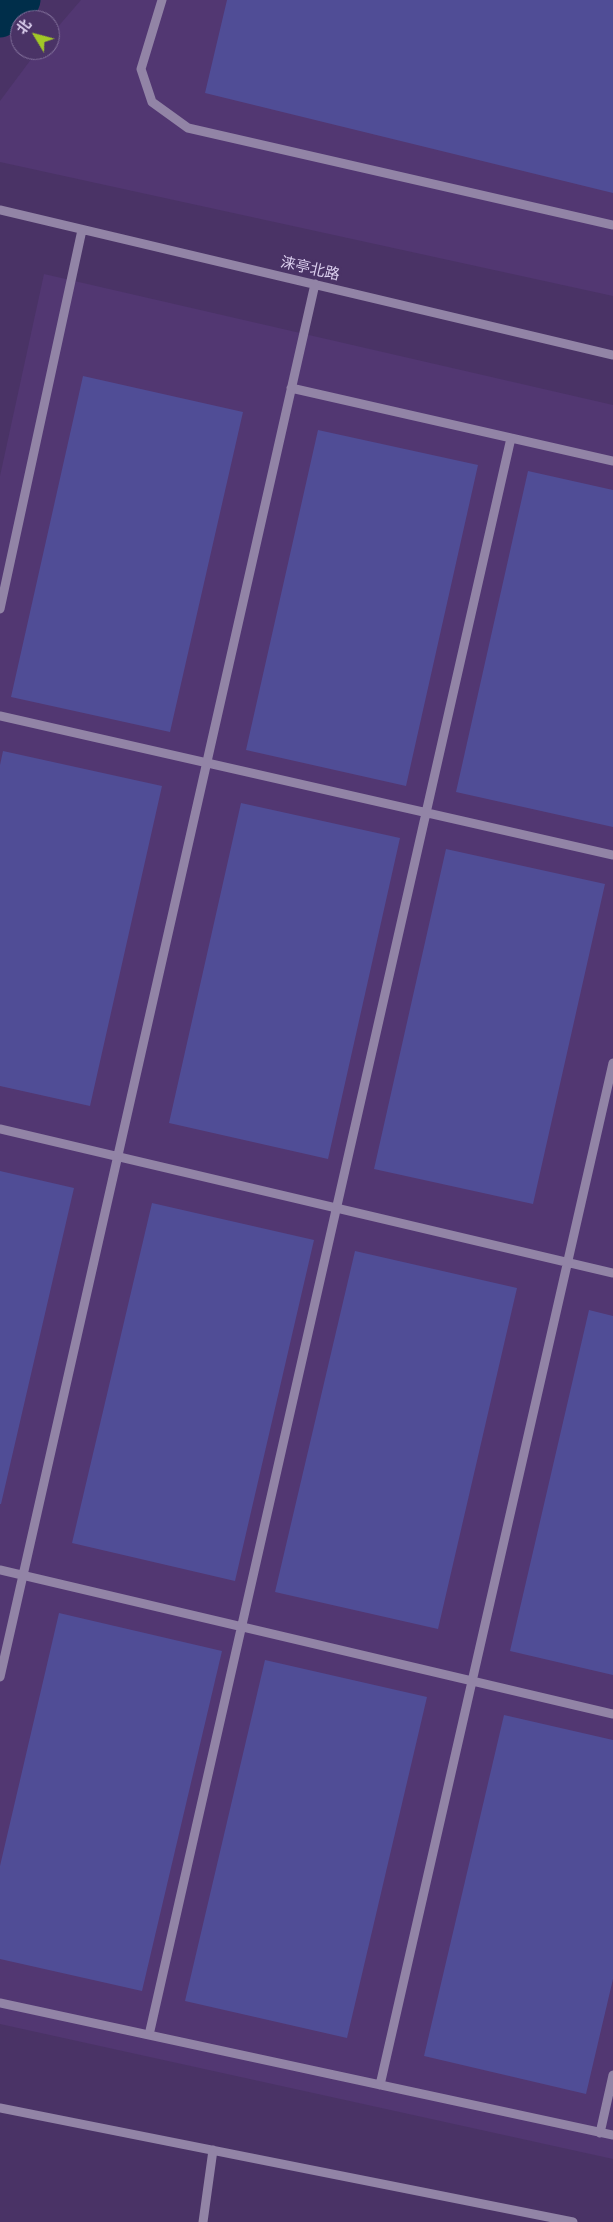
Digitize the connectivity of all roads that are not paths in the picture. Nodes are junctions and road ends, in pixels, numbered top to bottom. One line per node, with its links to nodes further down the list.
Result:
1 (162, 0): 3 (street)
2 (0, 210): 4 (street, 涞亭北路)
3 (613, 225)
4 (82, 230): 5 (street, 涞亭北路); 10 (street)
5 (315, 284): 6 (street, 涞亭北路); 7 (street)
6 (613, 355)
7 (291, 388): 8 (street); 12 (street)
8 (511, 438): 9 (street); 13 (street)
9 (613, 461)
10 (0, 609)
11 (0, 716): 12 (street)
12 (206, 763): 13 (street); 17 (street)
13 (426, 813): 14 (street); 18 (street)
14 (613, 855)
15 (613, 1063): 19 (street)
16 (0, 1129): 17 (street)
17 (118, 1157): 18 (street); 22 (street)
18 (336, 1208): 19 (street); 23 (street)
19 (568, 1262): 20 (street); 25 (street)
20 (613, 1273)
21 (0, 1570): 22 (street)
22 (23, 1576): 23 (street); 24 (street)
23 (242, 1627): 25 (street); 28 (street)
24 (0, 1677)
25 (472, 1681): 26 (street); 30 (street)
26 (613, 1714)
27 (0, 2003): 28 (street)
28 (149, 2035): 30 (street)
29 (613, 2075): 32 (street)
30 (380, 2085): 32 (street)
31 (0, 2108): 34 (street)
32 (600, 2132): 33 (street)
33 (613, 2135)
34 (213, 2150): 35 (street); 36 (street)
35 (203, 2222)
36 (573, 2222)

